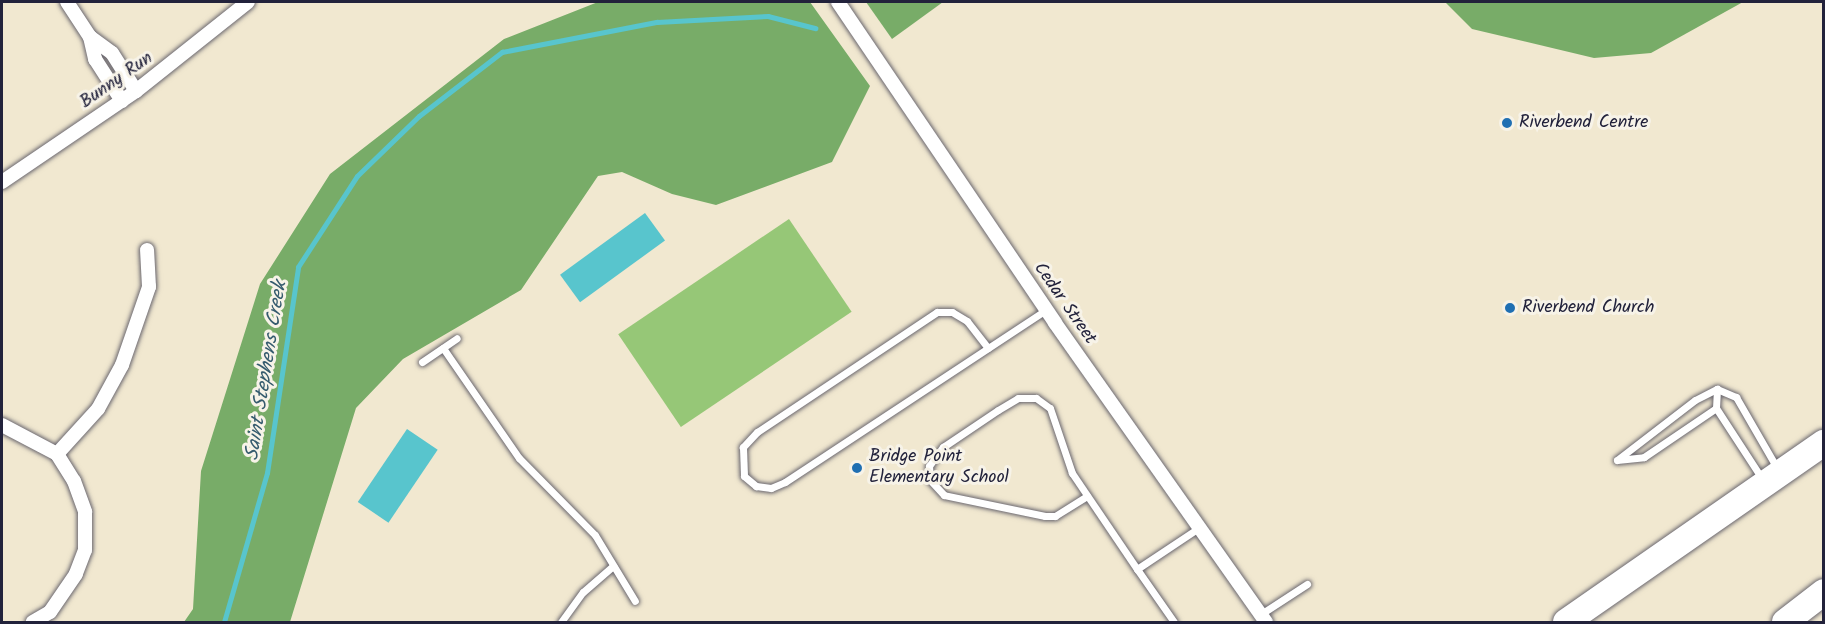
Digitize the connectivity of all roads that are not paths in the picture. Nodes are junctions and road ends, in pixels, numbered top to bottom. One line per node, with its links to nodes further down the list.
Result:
1 (67, 2): 4 (street)
2 (248, 2): 5 (street, Bunny Run)
3 (838, 2): 9 (street, Cedar Street)
4 (90, 37): 5 (street); 6 (street)
5 (136, 91): 6 (street, Bunny Run)
6 (122, 101): 7 (street, Bunny Run)
7 (2, 182)
8 (147, 250): 18 (street)
9 (1046, 310): 12 (lane); 21 (street, Cedar Street)
10 (457, 338): 11 (lane)
11 (443, 348): 13 (lane); 22 (lane)
12 (988, 348): 12 (lane)
13 (422, 362)
14 (1717, 389): 15 (lane); 15 (lane); 19 (lane)
15 (1716, 408): 19 (lane)
16 (2, 425): 18 (street)
17 (1824, 443): 19 (highway)
18 (57, 453): 28 (street)
19 (1773, 478): 31 (highway)
20 (1087, 495): 20 (lane); 23 (lane)
21 (1200, 527): 23 (lane); 27 (street, Cedar Street)
22 (613, 566): 26 (lane); 29 (lane)
23 (1137, 569): 30 (lane)
24 (1306, 584): 27 (lane)
25 (1824, 592): 32 (highway)
26 (635, 601)
27 (1263, 618)
28 (33, 622)
29 (561, 622)
30 (1174, 622)
31 (1566, 622)
32 (1785, 622)

